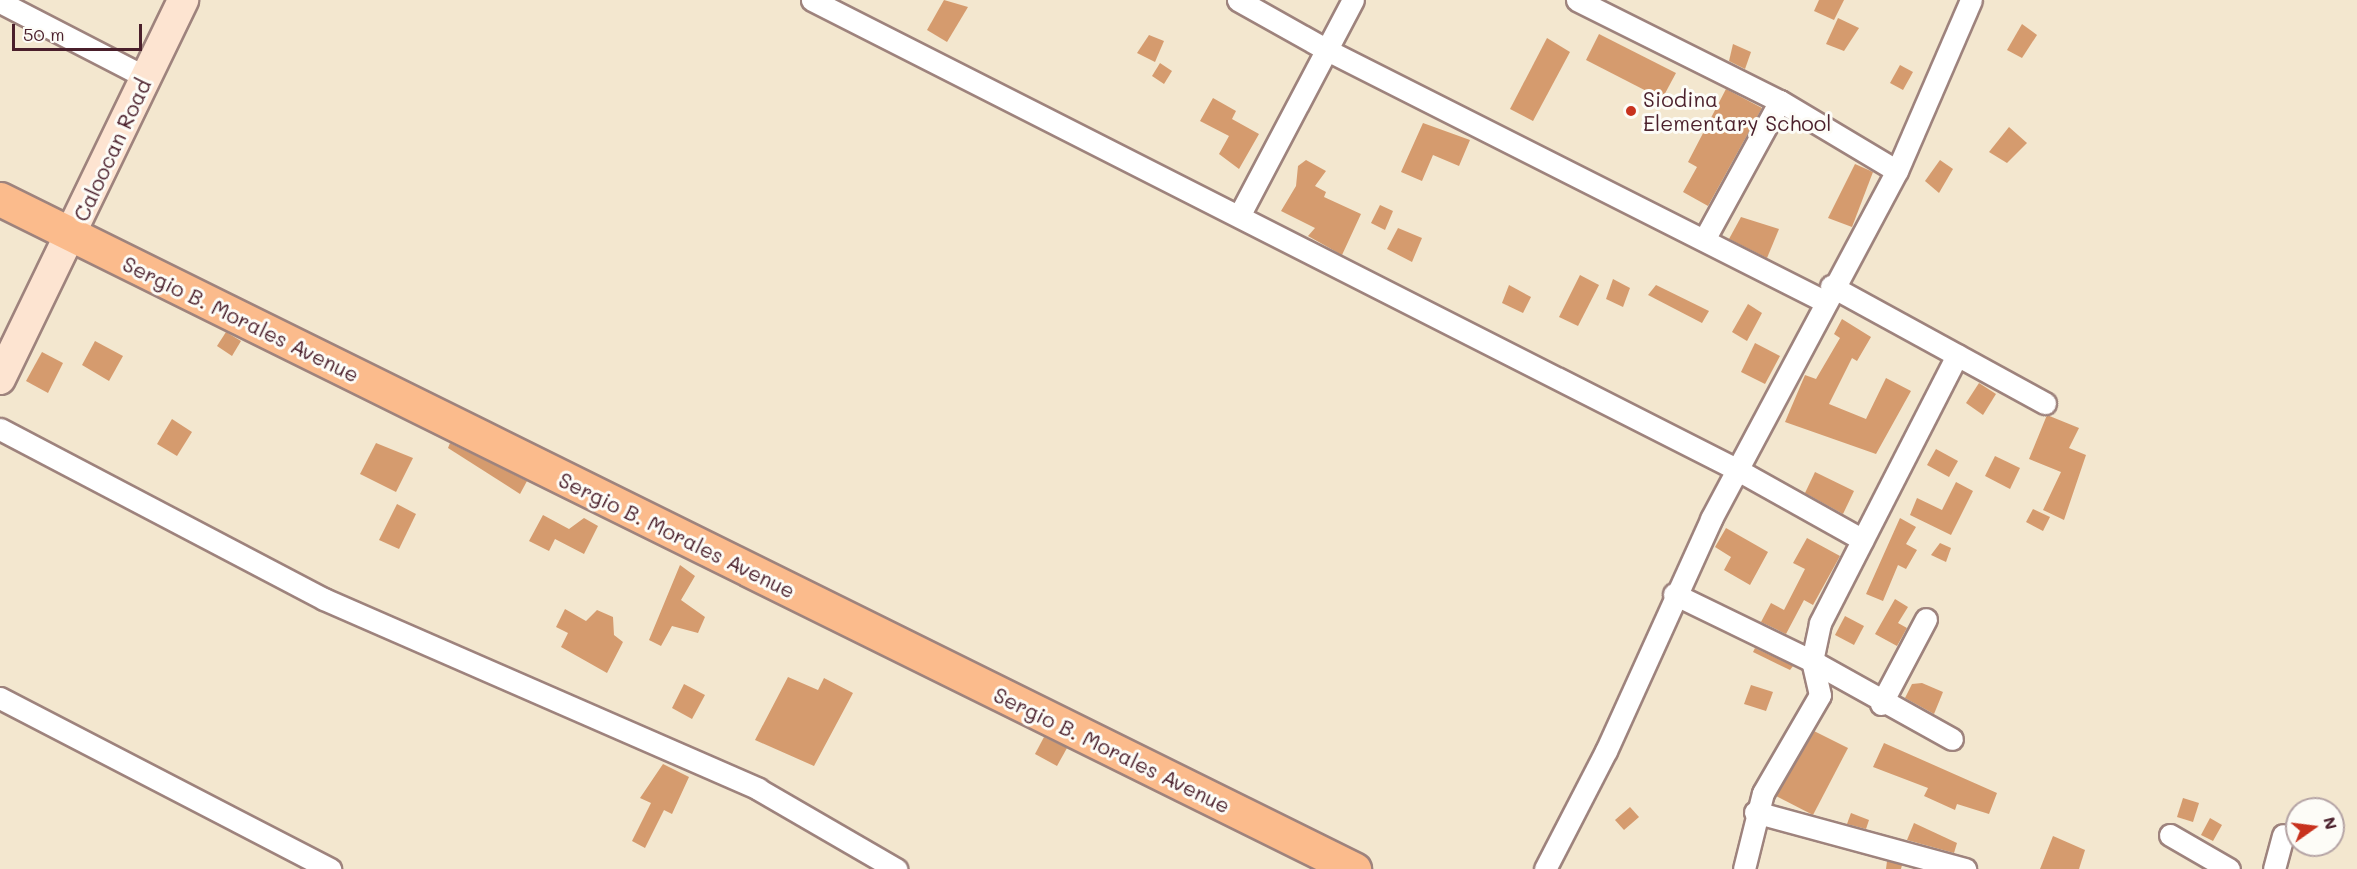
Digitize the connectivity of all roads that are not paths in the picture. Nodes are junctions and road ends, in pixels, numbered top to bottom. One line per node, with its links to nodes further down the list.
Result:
1 (183, 0): 9 (street, Caloocan Road)
2 (812, 0): 13 (street)
3 (1238, 0): 8 (street)
4 (1353, 0): 8 (street)
5 (1576, 0): 10 (street)
6 (1971, 0): 11 (street)
7 (0, 2): 9 (street)
8 (1327, 50): 13 (street); 15 (street)
9 (145, 77): 14 (street, Caloocan Road)
10 (1780, 101): 11 (street); 15 (street)
11 (1897, 171): 16 (street)
12 (0, 199): 14 (main road, Sergio B. Morales Avenue)
13 (1239, 216): 21 (street)
14 (72, 236): 18 (street, Caloocan Road); 34 (main road, Sergio B. Morales Avenue)
15 (1705, 238): 16 (street)
16 (1828, 294): 17 (street); 21 (street)
17 (1957, 356): 19 (street); 22 (street)
18 (0, 379)
19 (2045, 403)
20 (0, 429): 33 (street)
21 (1736, 469): 22 (street); 23 (street)
22 (1863, 540): 25 (street)
23 (1674, 594): 25 (street); 35 (street)
24 (1926, 619): 27 (street)
25 (1812, 661): 27 (street); 29 (street)
26 (0, 698): 32 (street)
27 (1881, 704): 28 (street)
28 (1952, 739)
29 (1755, 812): 36 (street); 37 (street)
30 (2170, 835): 38 (street)
31 (2283, 835): 39 (street)
32 (330, 869)
33 (896, 869)
34 (1354, 869)
35 (1545, 869)
36 (1744, 869)
37 (1965, 869)
38 (2229, 869)
39 (2274, 869)

